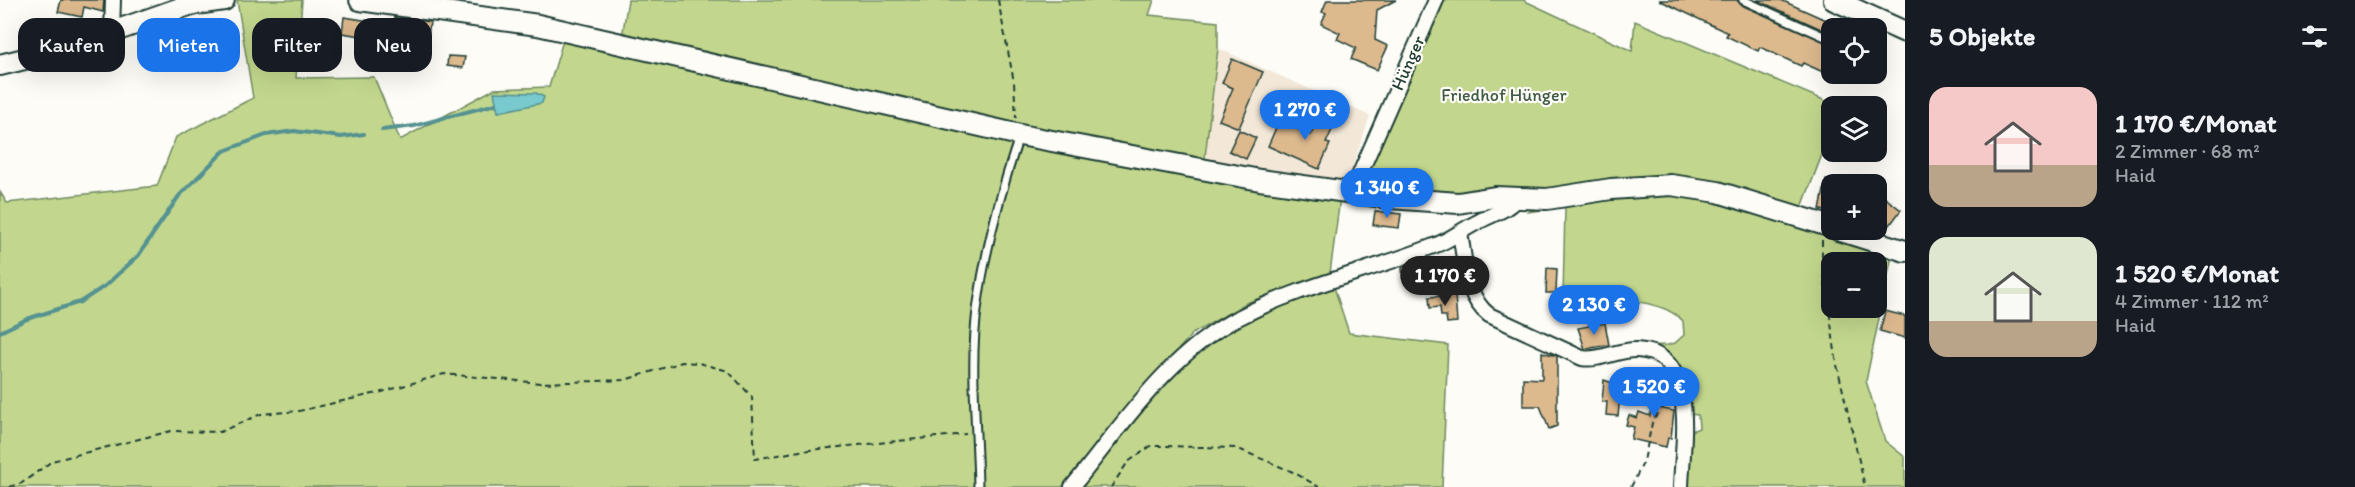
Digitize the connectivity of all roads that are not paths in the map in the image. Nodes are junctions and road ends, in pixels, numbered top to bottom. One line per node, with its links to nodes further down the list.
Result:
1 (112, 0): 7 (street)
2 (224, 0): 9 (street)
3 (360, 0): 15 (street)
4 (1436, 0): 16 (street, Hünger)
5 (1743, 0): 12 (lane)
6 (1834, 0): 8 (street)
7 (112, 18)
8 (1855, 18)
9 (125, 27)
10 (1887, 28): 11 (street)
11 (1905, 32)
12 (1821, 35)
13 (18, 61): 14 (street)
14 (0, 65)
15 (1020, 135): 16 (street); 22 (lane)
16 (1353, 194): 17 (street)
17 (1517, 198): 18 (street); 19 (street)
18 (1821, 224)
19 (1460, 233): 23 (street); 24 (street)
20 (1873, 240): 21 (street)
21 (1905, 250)
22 (978, 487)
23 (1072, 487)
24 (1681, 487)

